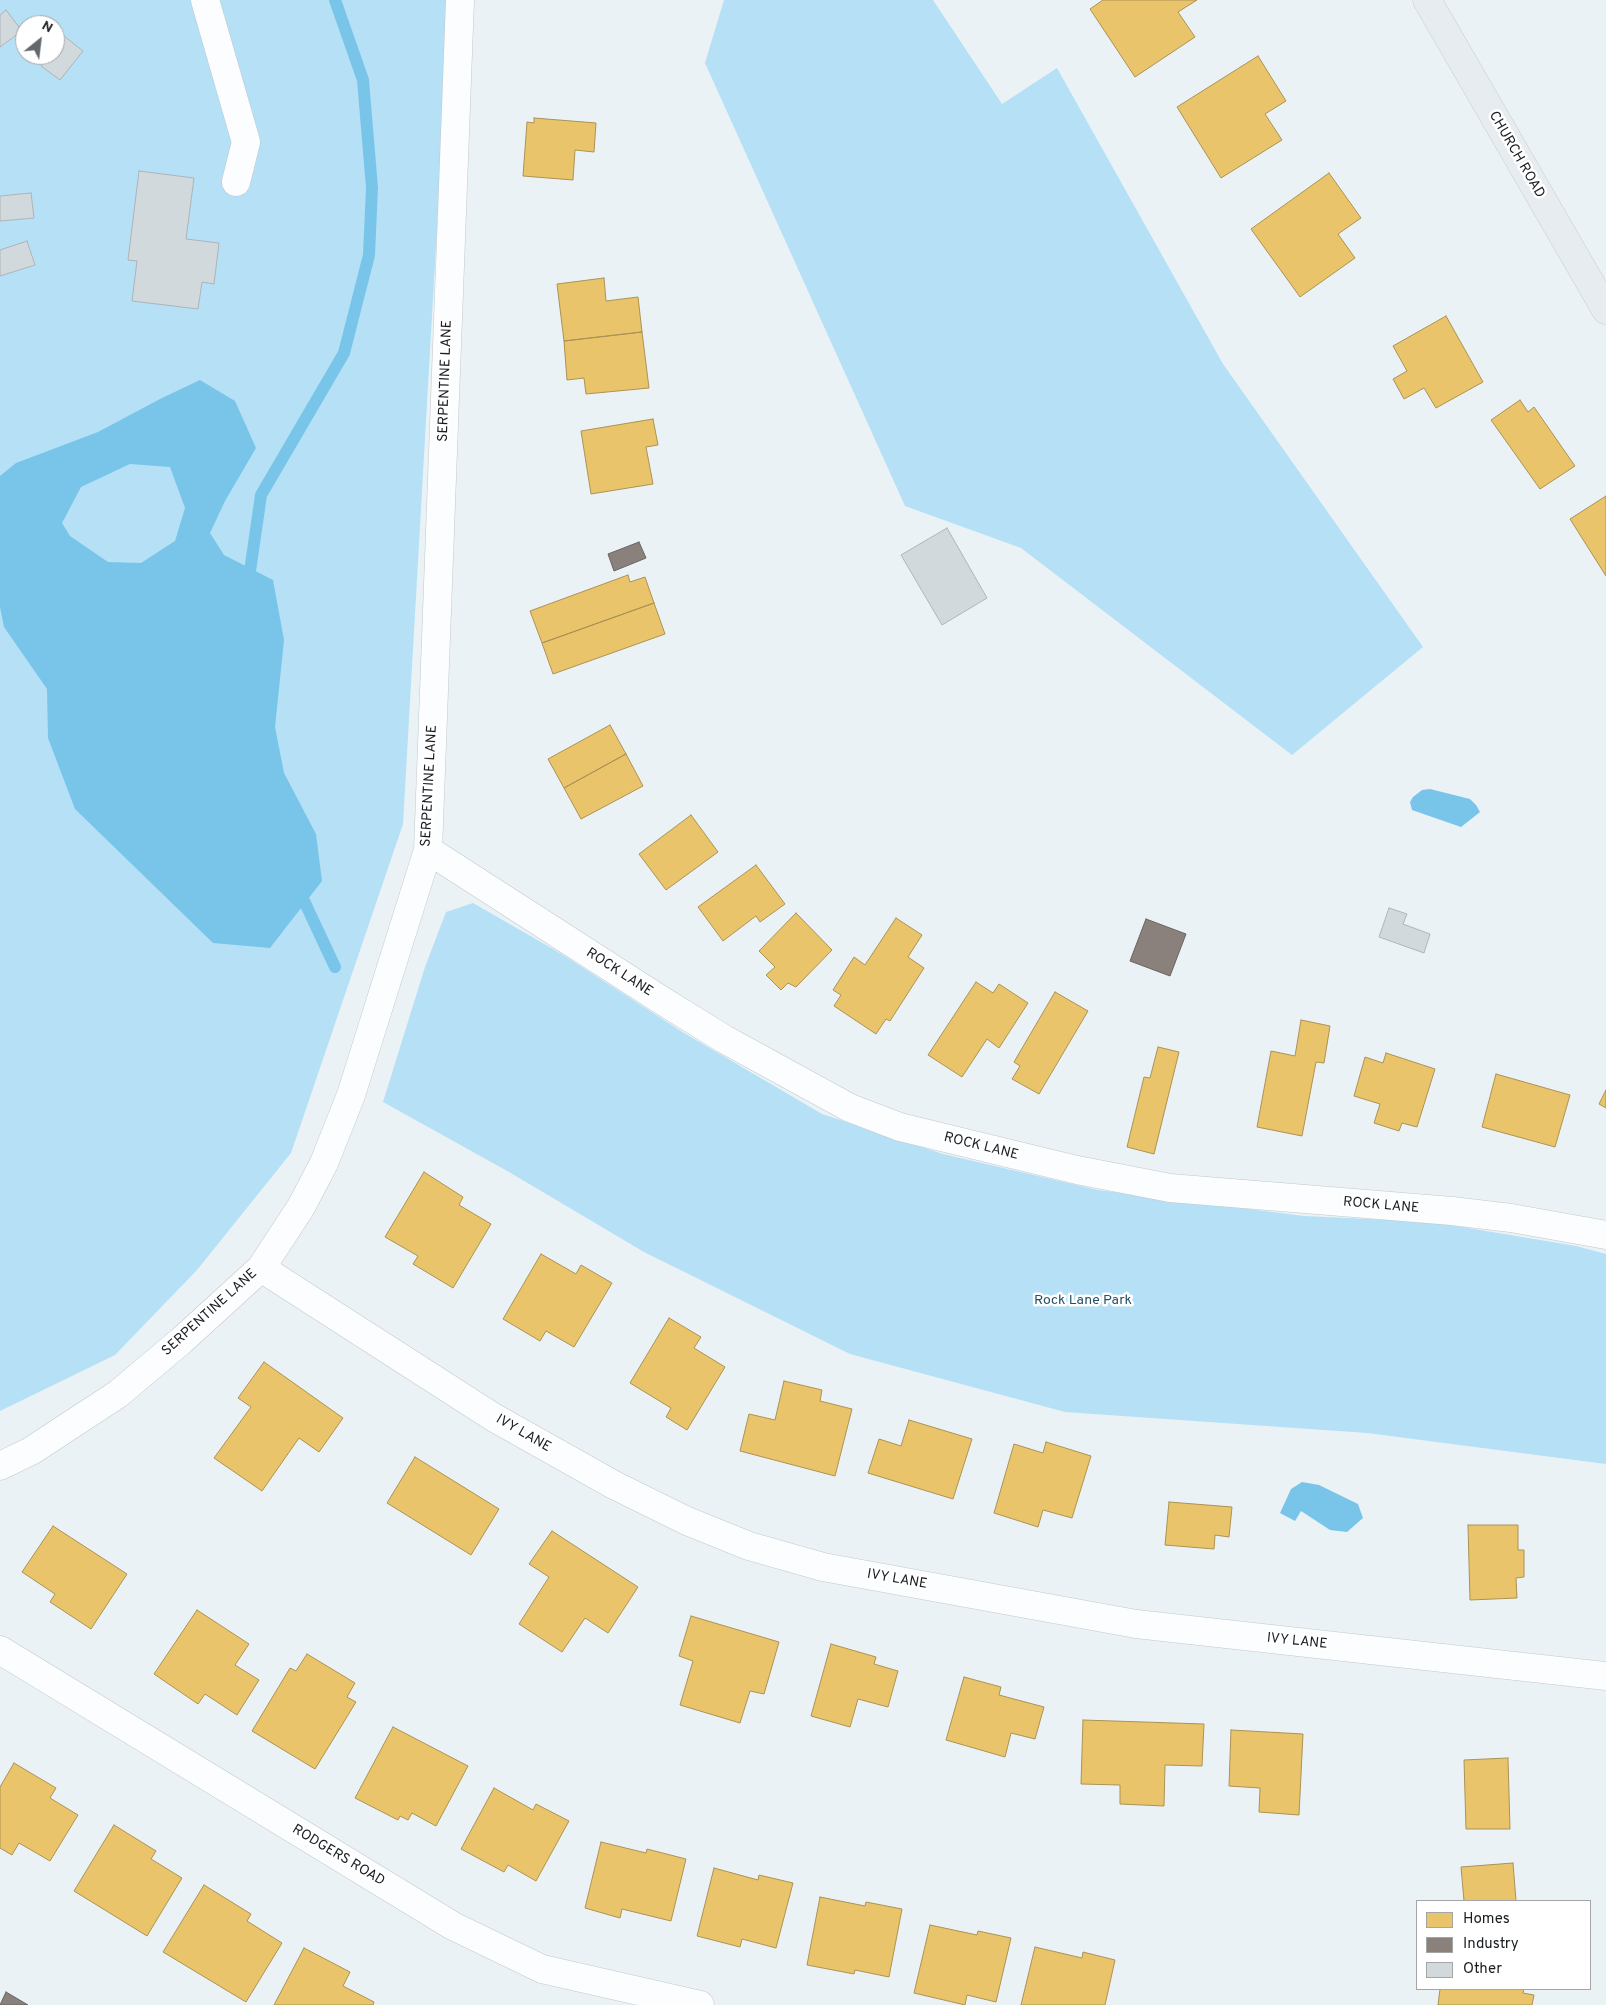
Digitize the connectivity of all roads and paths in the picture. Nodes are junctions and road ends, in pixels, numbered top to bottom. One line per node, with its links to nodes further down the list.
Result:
1 (205, 0): 4 (street)
2 (460, 0): 6 (street, SERPENTINE LANE)
3 (1427, 0): 5 (main road, CHURCH ROAD)
4 (236, 182)
5 (1606, 310)
6 (428, 850): 7 (street, ROCK LANE); 8 (street, SERPENTINE LANE)
7 (1606, 1234)
8 (261, 1268): 9 (street, SERPENTINE LANE); 11 (street, IVY LANE)
9 (0, 1466)
10 (0, 1650): 12 (street, RODGERS ROAD)
11 (1606, 1676)
12 (700, 2005)

